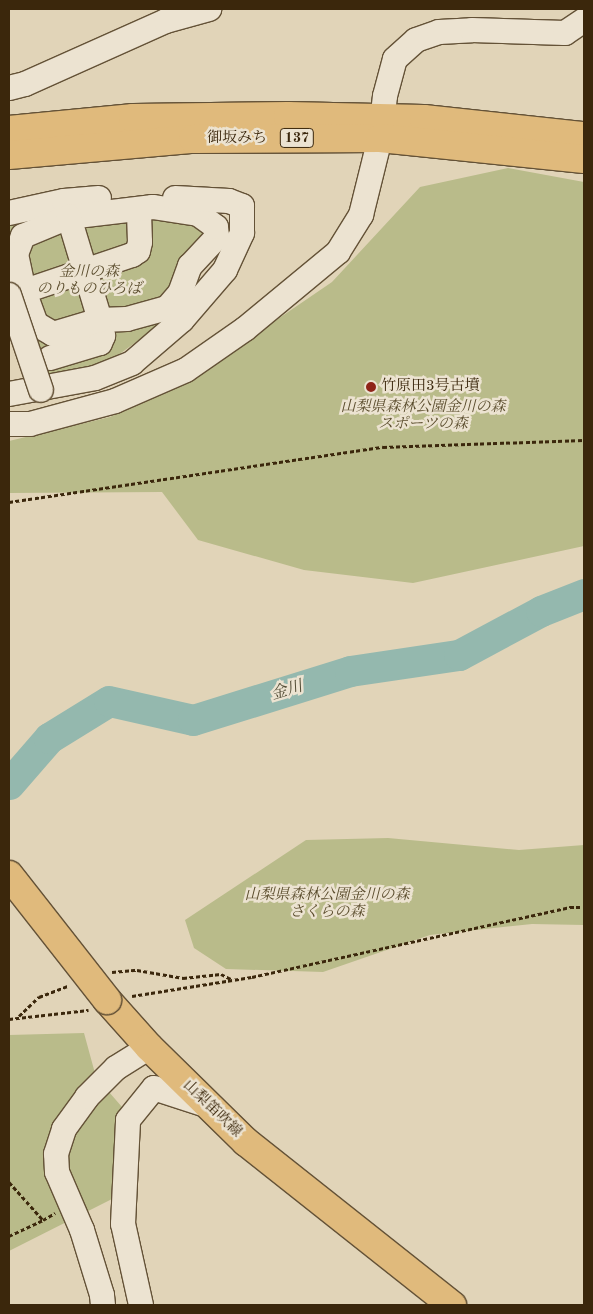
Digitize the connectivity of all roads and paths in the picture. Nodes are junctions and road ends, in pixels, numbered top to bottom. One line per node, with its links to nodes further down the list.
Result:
1 (209, 9): 3 (street)
2 (576, 17): 4 (street)
3 (9, 88)
4 (381, 128): 5 (main road, 御坂みち / 137); 6 (main road, 御坂みち / 137); 7 (main road, 御坂みち / 137); 9 (main road, 御坂みち / 137); 20 (street)
5 (9, 130)
6 (584, 136)
7 (85, 147): 8 (main road, 御坂みち / 137); 10 (main road)
8 (9, 155)
9 (584, 159)
10 (9, 164)
11 (139, 209): 13 (street); 14 (street); 16 (street)
12 (9, 213): 18 (street)
13 (69, 217): 14 (street); 15 (street)
14 (83, 271): 15 (street); 16 (street)
15 (14, 294): 16 (street); 18 (street, bridge)
16 (100, 320): 17 (street)
17 (50, 358)
18 (41, 390): 19 (street)
19 (9, 394)
20 (9, 424)
21 (584, 440): 22 (path)
22 (9, 502)
23 (9, 875): 25 (main road, 山梨笛吹線, bridge)
24 (584, 908): 25 (path)
25 (107, 1000): 26 (path); 27 (main road, 山梨笛吹線)
26 (9, 1019)
27 (149, 1047): 28 (main road, 山梨笛吹線); 30 (street)
28 (206, 1105): 34 (street); 35 (main road, 山梨笛吹線)
29 (9, 1182): 31 (path)
30 (70, 1203): 31 (path); 33 (street)
31 (43, 1220): 32 (path)
32 (9, 1236)
33 (103, 1305)
34 (141, 1305)
35 (452, 1305)

